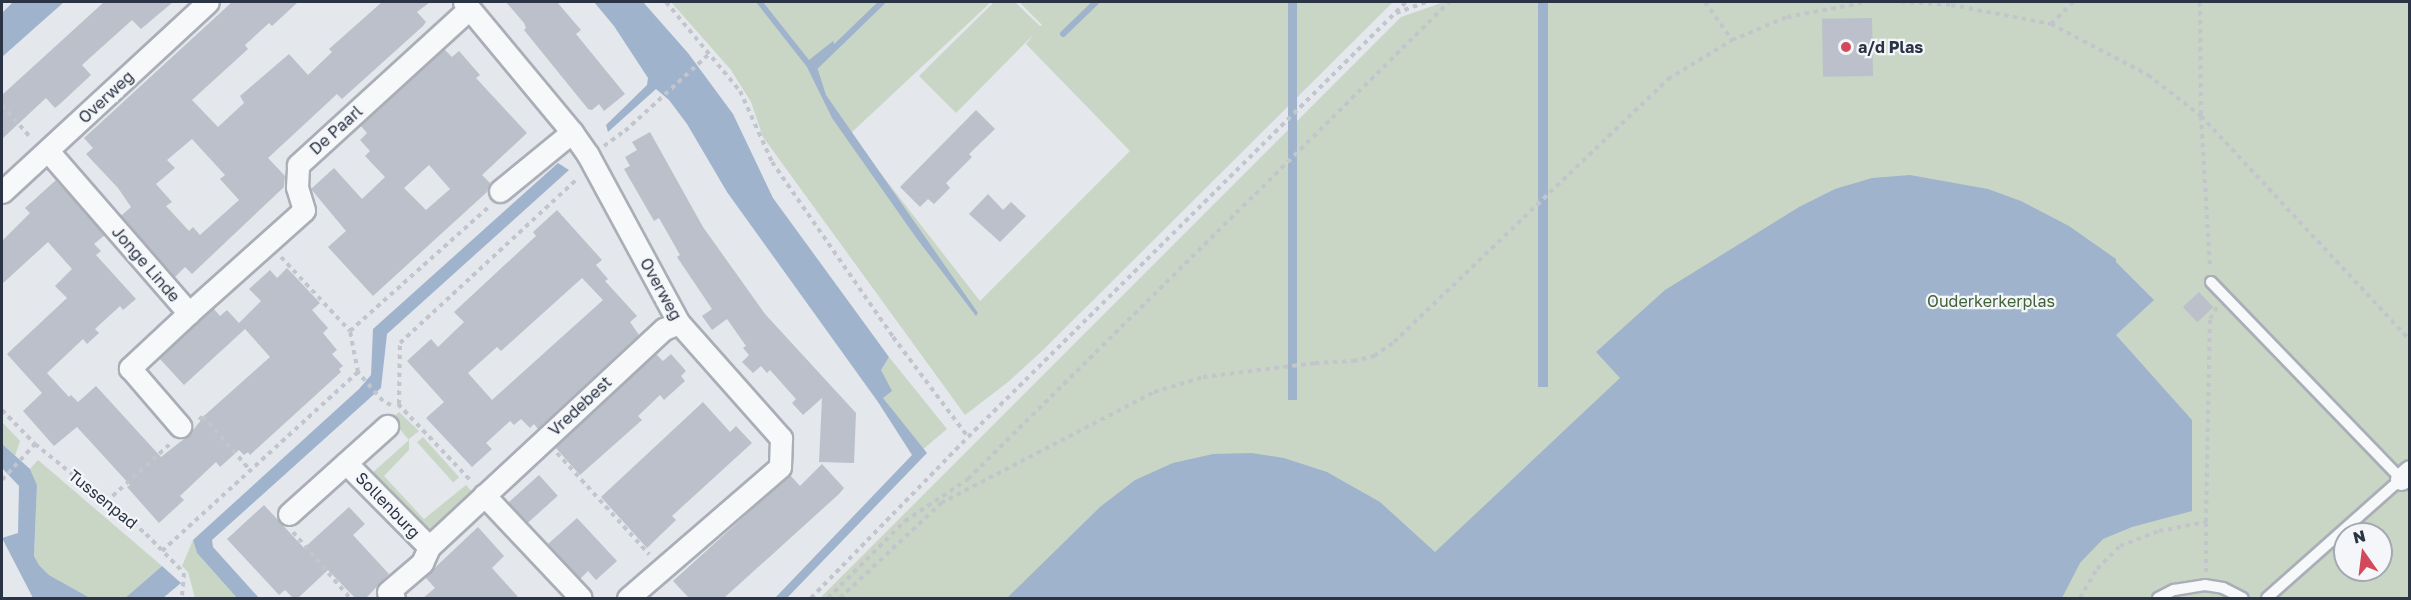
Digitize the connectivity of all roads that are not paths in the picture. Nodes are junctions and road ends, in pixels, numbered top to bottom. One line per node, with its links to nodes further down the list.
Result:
1 (208, 2): 4 (street, Overweg)
2 (466, 5): 3 (street, Overweg); 8 (street, De Paarl)
3 (572, 132): 5 (street); 9 (street, Overweg)
4 (46, 152): 6 (street, Overweg); 8 (street, Jonge Linde)
5 (501, 191)
6 (2, 192)
7 (2211, 282): 13 (lane)
8 (189, 313): 11 (street, Jonge Linde)
9 (679, 323): 14 (street, Vredebest); 19 (street, Overweg)
10 (387, 426): 12 (street, Sollenburg)
11 (182, 428)
12 (346, 463): 15 (street, Sollenburg); 16 (street, Sollenburg)
13 (2405, 475): 22 (lane)
14 (484, 495): 16 (street, Vredebest); 18 (street)
15 (289, 514)
16 (429, 547): 17 (street, Vredebest)
17 (391, 598)
18 (581, 598)
19 (628, 598)
20 (2158, 598): 21 (lane)
21 (2243, 598)
22 (2267, 598)

